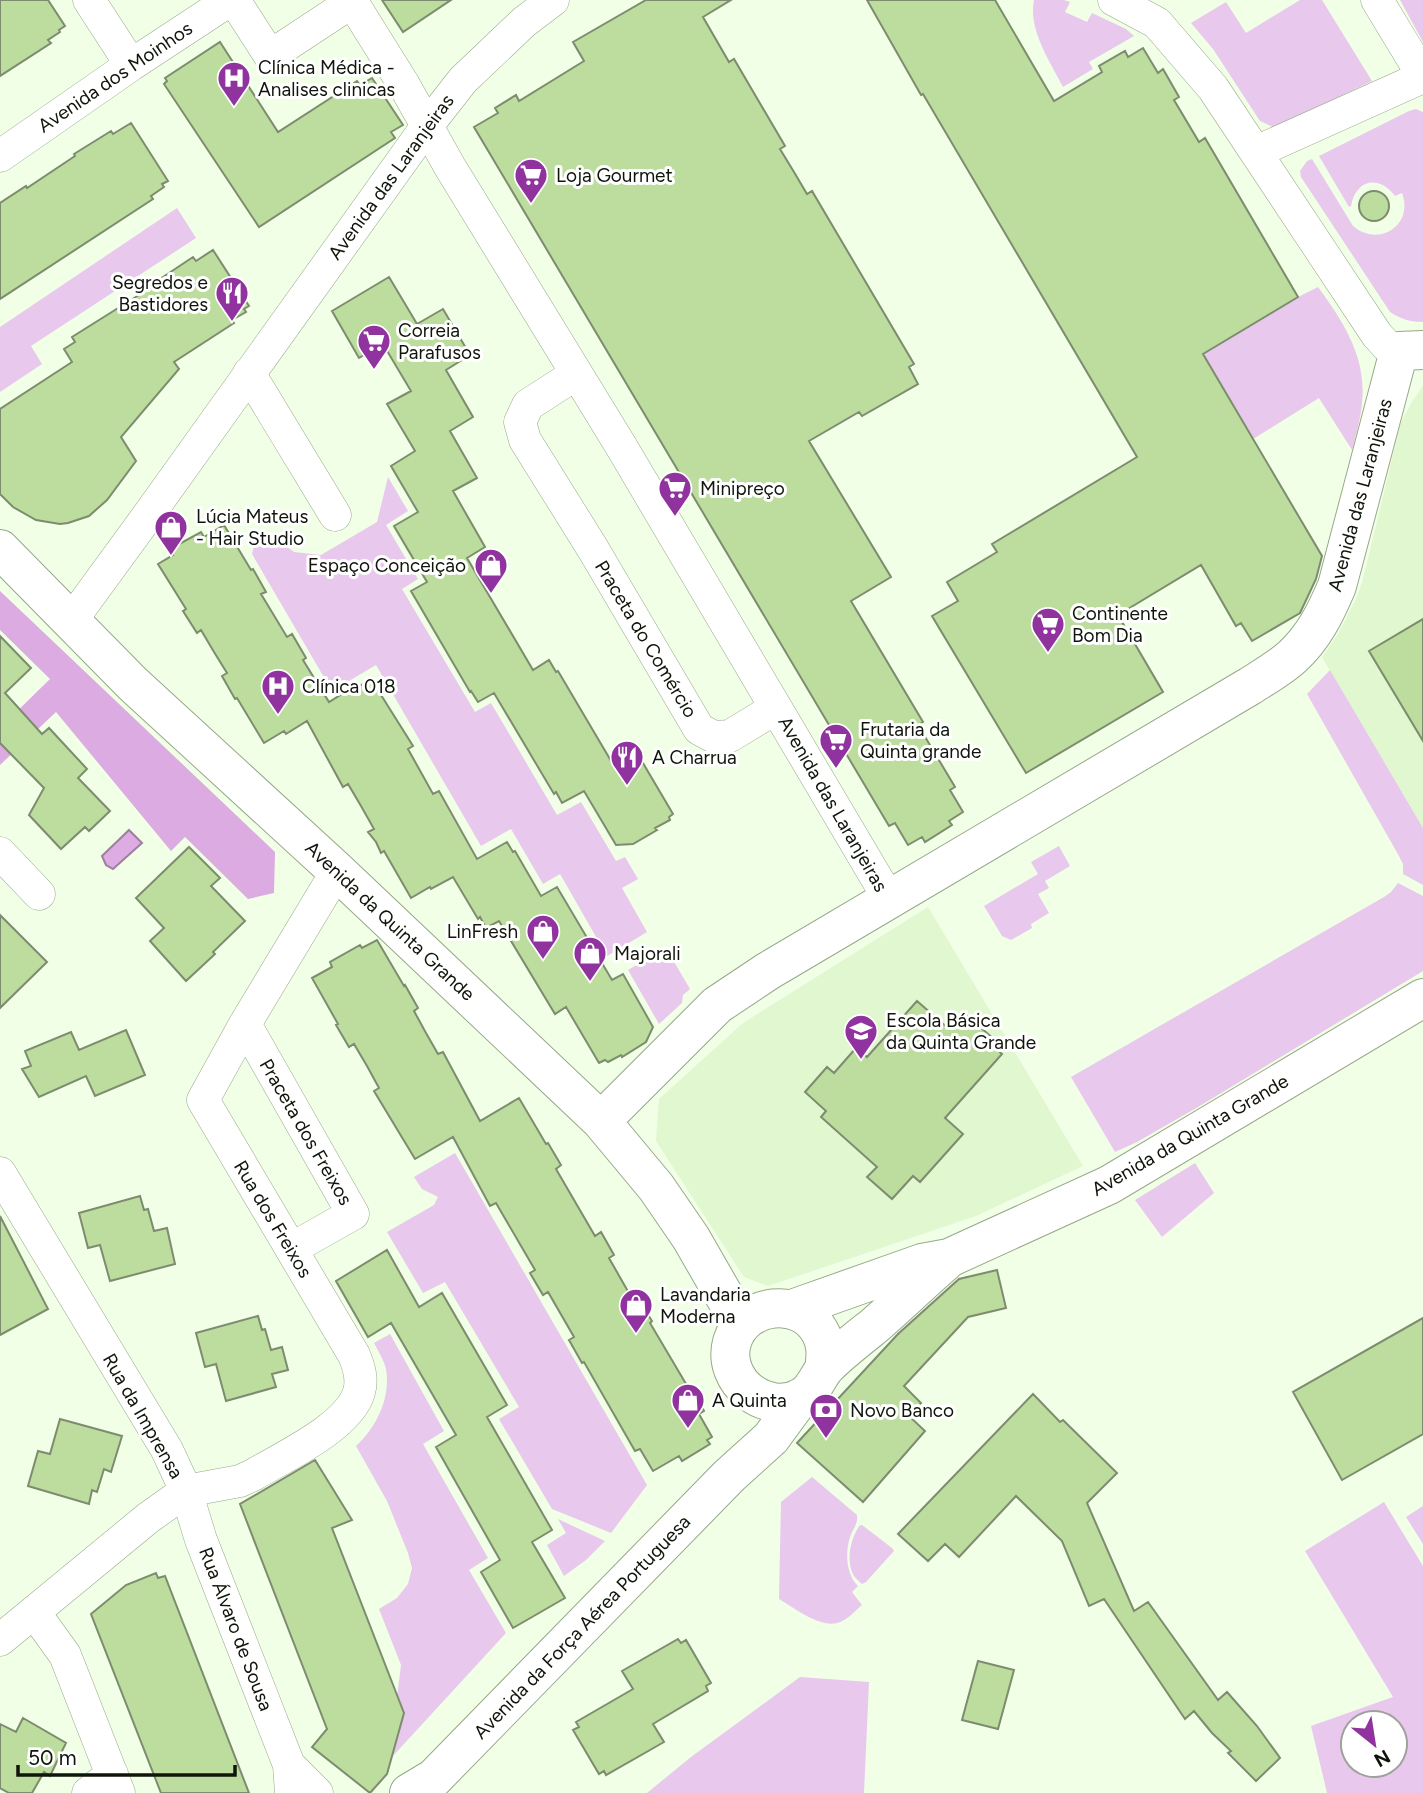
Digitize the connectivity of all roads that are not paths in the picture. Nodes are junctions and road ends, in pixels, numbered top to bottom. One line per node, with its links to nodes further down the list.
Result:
1 (89, 0): 7 (street)
2 (232, 0): 6 (street, Avenida dos Moinhos); 11 (street, Avenida dos Moinhos)
3 (554, 0): 9 (street, Avenida das Laranjeiras)
4 (1114, 0): 10 (street, Avenida das Laranjeiras)
5 (1377, 0): 8 (street)
6 (352, 1): 9 (street, Avenida dos Moinhos)
7 (125, 57)
8 (1423, 77): 10 (street)
9 (427, 126): 13 (street, Avenida das Laranjeiras); 14 (street)
10 (1255, 152): 12 (street, Avenida das Laranjeiras)
11 (0, 156)
12 (1411, 350): 22 (street, Avenida das Laranjeiras)
13 (249, 373): 15 (street); 17 (street, Avenida das Laranjeiras)
14 (576, 374): 18 (street); 18 (street, Praceta do Comércio)
15 (335, 515)
16 (0, 549): 17 (street, Avenida da Quinta Grande)
17 (71, 621): 20 (street, Avenida da Quinta Grande)
18 (776, 708): 22 (street, Avenida das Laranjeiras)
19 (0, 853): 21 (street)
20 (337, 871): 24 (street, Rua dos Freixos); 25 (street, Avenida da Quinta Grande)
21 (39, 894)
22 (889, 899): 25 (street, Avenida das Laranjeiras)
23 (1423, 998): 28 (street, Avenida da Quinta Grande)
24 (245, 1024): 27 (street, Rua dos Freixos); 27 (street, Praceta dos Freixos)
25 (601, 1121): 30 (street, Avenida da Quinta Grande)
26 (0, 1173): 34 (street, Rua da Imprensa)
27 (291, 1249): 34 (street, Rua dos Freixos)
28 (949, 1258): 29 (street, Avenida da Quinta Grande); 31 (street, Avenida da Quinta Grande)
29 (792, 1309): 30 (street, Avenida da Quinta Grande); 31 (street)
30 (741, 1325): 32 (street)
31 (813, 1383): 32 (street); 33 (street, Avenida da Força Aérea Portuguesa)
32 (746, 1390): 33 (street, Avenida da Força Aérea Portuguesa)
33 (729, 1476): 39 (street, Avenida da Força Aérea Portuguesa)
34 (186, 1492): 35 (street, Rua da Imprensa); 37 (street, Rua Álvaro de Sousa)
35 (34, 1612): 36 (street, Rua da Imprensa); 38 (street)
36 (0, 1640)
37 (290, 1779): 40 (street, Rua Álvaro de Sousa)
38 (106, 1787)
39 (423, 1788)
40 (317, 1793)

